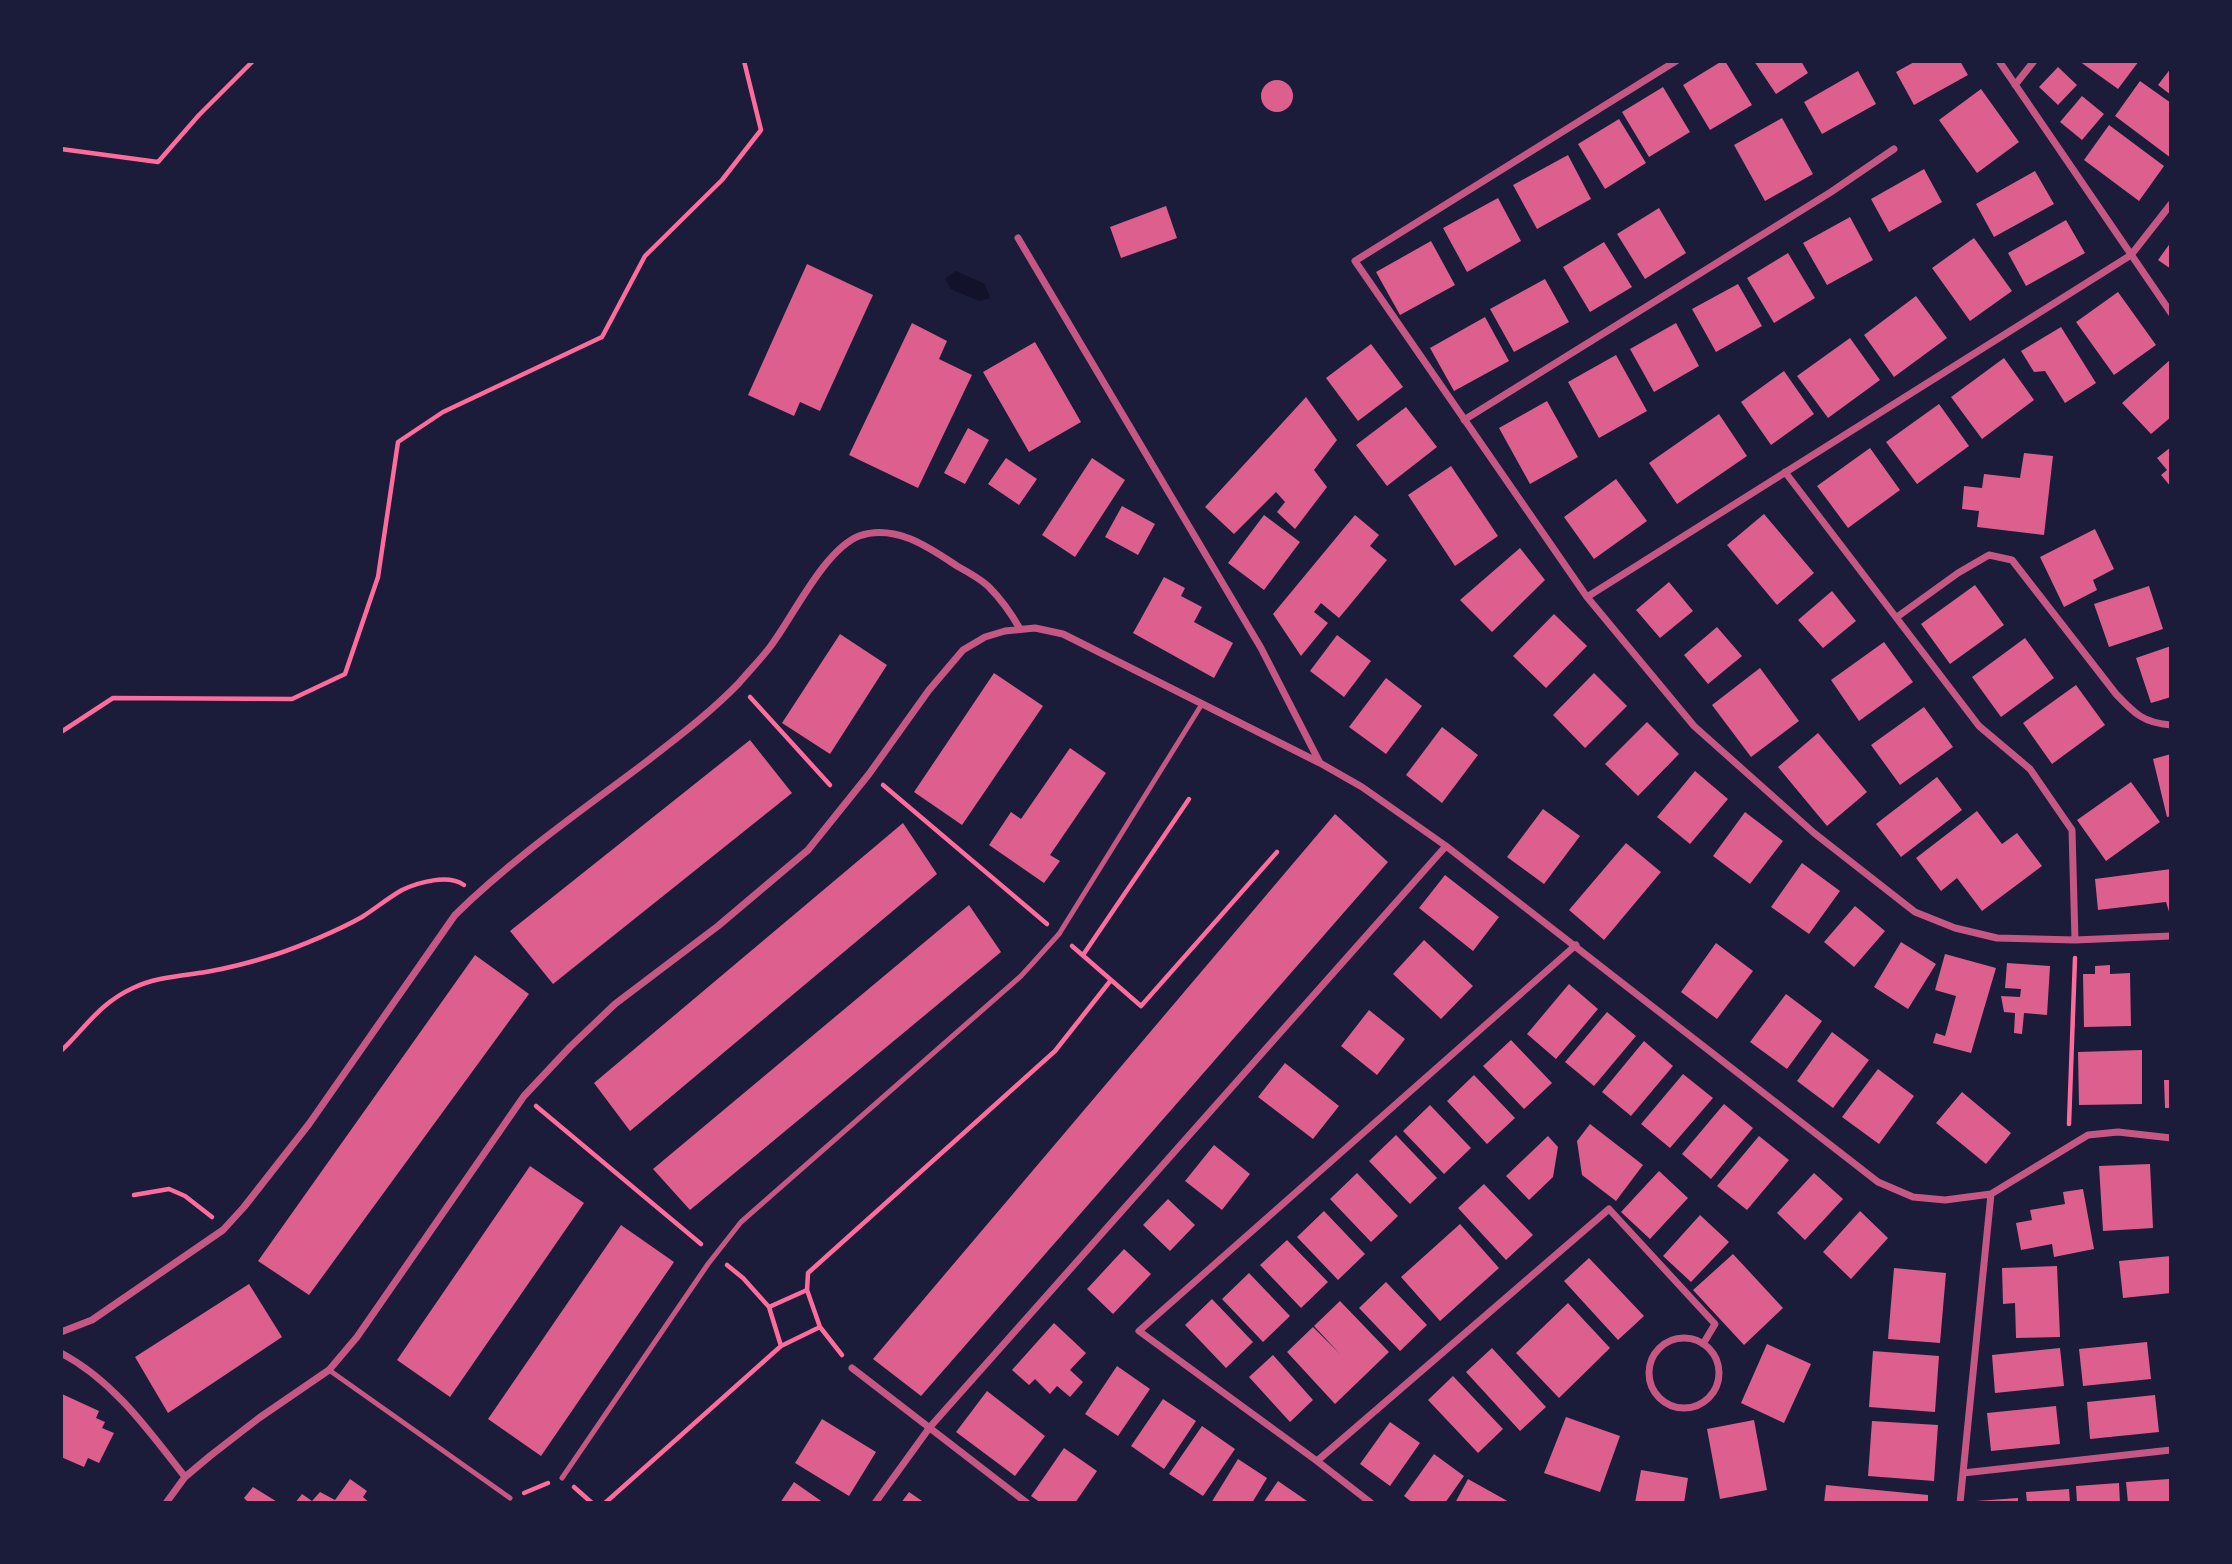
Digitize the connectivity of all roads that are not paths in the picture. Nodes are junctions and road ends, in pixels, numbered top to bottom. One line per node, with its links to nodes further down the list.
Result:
1 (1676, 61): 10 (street)
2 (1999, 61): 4 (street)
3 (2034, 61): 4 (street)
4 (2015, 85): 8 (street)
5 (1894, 149): 10 (street)
6 (2171, 204): 8 (street)
7 (1018, 238): 17 (street)
8 (2131, 255): 9 (street); 11 (street)
9 (2171, 313)
10 (1464, 420): 12 (street)
11 (1785, 472): 12 (street); 13 (street)
12 (1587, 597): 20 (street)
13 (1897, 617): 16 (street); 20 (street)
14 (1020, 629): 15 (street); 24 (street); 28 (street)
15 (1202, 704): 17 (street); 34 (lane)
16 (2171, 725)
17 (1320, 763): 18 (street)
18 (1446, 845): 21 (street); 29 (street)
19 (2171, 936): 20 (street)
20 (2076, 940)
21 (1576, 945): 23 (street); 31 (street)
22 (2171, 1138): 23 (street)
23 (1991, 1194): 32 (street)
24 (61, 1332)
25 (1703, 1344): 25 (street); 31 (street)
26 (61, 1353): 33 (street)
27 (852, 1368): 29 (street)
28 (329, 1370): 33 (street); 35 (lane)
29 (930, 1427): 37 (street); 38 (street)
30 (2171, 1450): 32 (street)
31 (1317, 1461): 39 (street)
32 (1963, 1473): 40 (street)
33 (185, 1477): 36 (street)
34 (562, 1478)
35 (510, 1499)
36 (166, 1503)
37 (875, 1503)
38 (1027, 1503)
39 (1371, 1503)
40 (1960, 1503)

